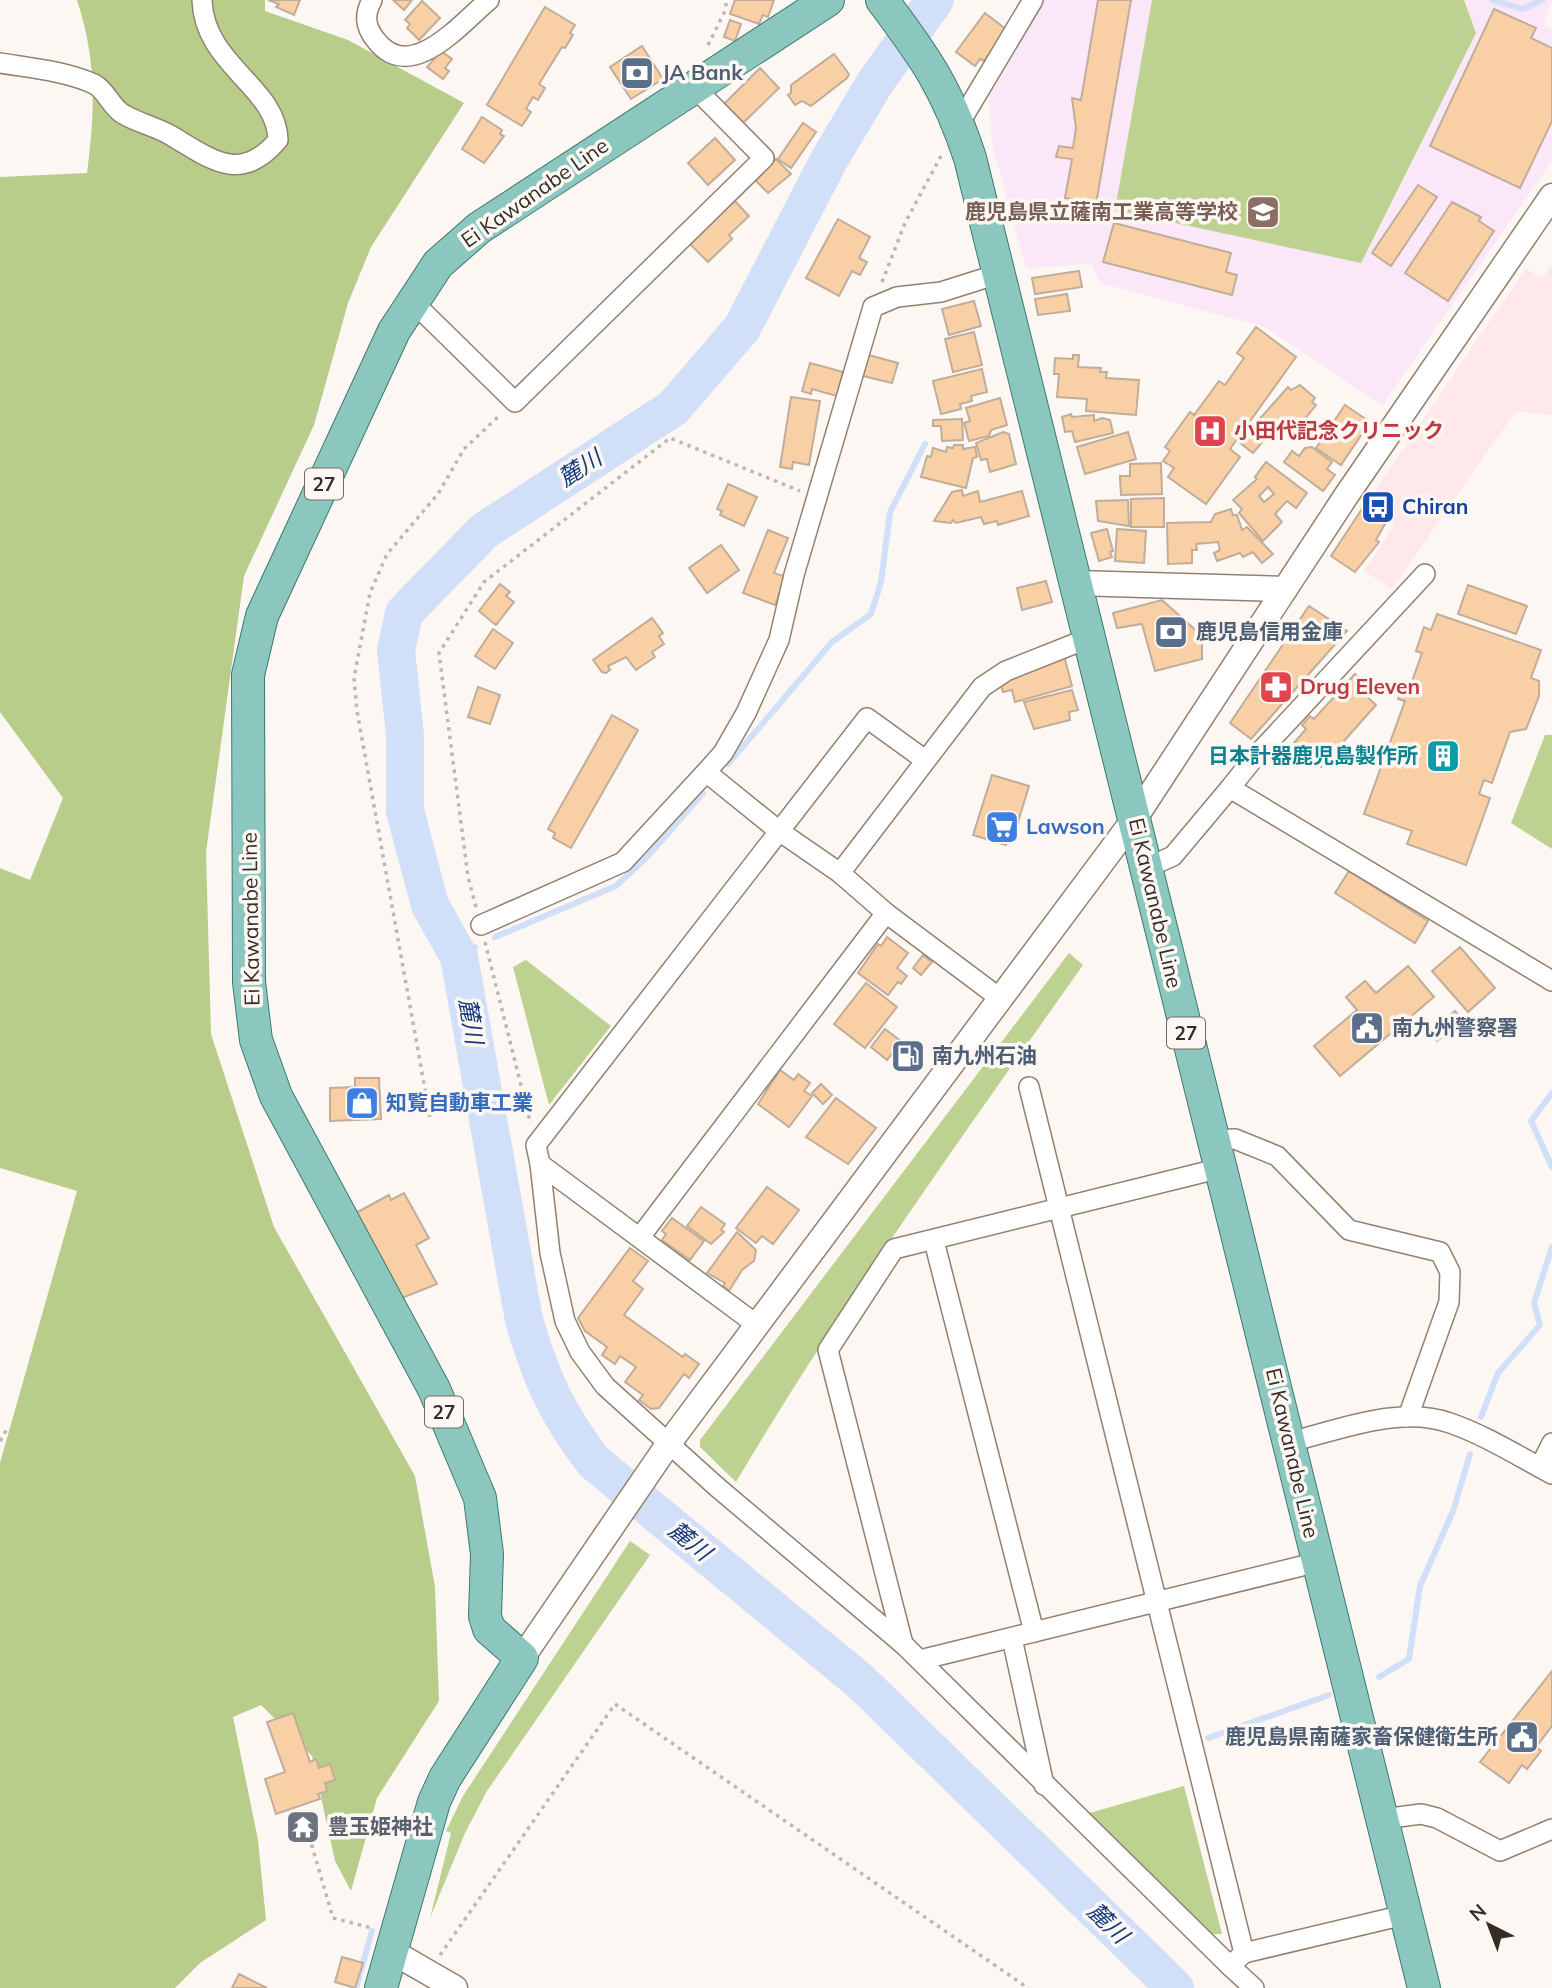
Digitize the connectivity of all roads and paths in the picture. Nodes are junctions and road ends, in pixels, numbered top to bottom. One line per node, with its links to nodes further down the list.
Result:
1 (202, 0): 7 (street)
2 (372, 0): 3 (street)
3 (489, 0)
4 (828, 0): 8 (main road, Ei Kawanabe Line / 27)
5 (1033, 0): 9 (street)
6 (886, 5): 9 (main road, Ei Kawanabe Line / 27)
7 (0, 63)
8 (693, 86): 12 (main road, Ei Kawanabe Line / 27); 14 (street)
9 (959, 124): 11 (main road, Ei Kawanabe Line / 27); 13 (path)
10 (1552, 196): 18 (street)
11 (998, 274): 13 (street); 17 (main road, Ei Kawanabe Line / 27)
12 (412, 302): 14 (street); 51 (main road, Ei Kawanabe Line / 27)
13 (873, 307): 15 (street)
14 (515, 402): 32 (path)
15 (818, 499): 21 (street); 28 (path)
16 (1425, 574): 22 (street)
17 (1075, 583): 18 (street); 19 (main road, Ei Kawanabe Line / 27)
18 (1285, 589): 23 (street)
19 (1089, 638): 20 (street); 23 (main road, Ei Kawanabe Line / 27)
20 (925, 760): 24 (street); 26 (street)
21 (706, 772): 24 (street); 28 (street)
22 (1230, 788): 25 (street); 29 (street)
23 (1135, 818): 25 (main road, Ei Kawanabe Line / 27); 30 (street)
24 (779, 831): 26 (street); 33 (street)
25 (1144, 869): 34 (main road, Ei Kawanabe Line / 27)
26 (840, 873): 27 (street)
27 (886, 913): 30 (street); 36 (street)
28 (481, 925): 33 (path)
29 (1552, 981)
30 (1001, 999): 38 (street)
31 (1029, 1087): 35 (street)
32 (430, 1117)
33 (538, 1154): 36 (street); 44 (street)
34 (1217, 1154): 35 (street); 39 (street); 42 (main road, Ei Kawanabe Line / 27)
35 (1060, 1209): 37 (street); 47 (street)
36 (640, 1237): 38 (street)
37 (934, 1241): 48 (street); 50 (street)
38 (757, 1325): 44 (street)
39 (1408, 1417): 42 (street); 45 (street)
40 (7, 1429): 41 (path)
41 (0, 1441)
42 (1290, 1442): 46 (main road, Ei Kawanabe Line / 27)
43 (1552, 1443): 45 (street)
44 (665, 1448): 50 (street); 51 (street)
45 (1546, 1471)
46 (1318, 1562): 47 (street); 55 (main road, Ei Kawanabe Line / 27)
47 (1158, 1604): 48 (street); 59 (street)
48 (1034, 1632): 49 (street)
49 (1012, 1638): 52 (street); 53 (street)
50 (903, 1644): 52 (street)
51 (522, 1658): 58 (main road)
52 (920, 1660): 53 (street)
53 (1044, 1786): 59 (street)
54 (302, 1812): 58 (path)
55 (1383, 1819): 56 (street); 57 (main road, Ei Kawanabe Line / 27)
56 (1552, 1829)
57 (1404, 1915): 59 (street); 65 (main road, Ei Kawanabe Line / 27)
58 (386, 1941): 60 (street); 61 (main road)
59 (1237, 1960): 64 (street)
60 (430, 1972): 62 (street); 63 (path)
61 (381, 1988)
62 (455, 1988)
63 (1028, 1988)
64 (1254, 1988)
65 (1424, 1988)

